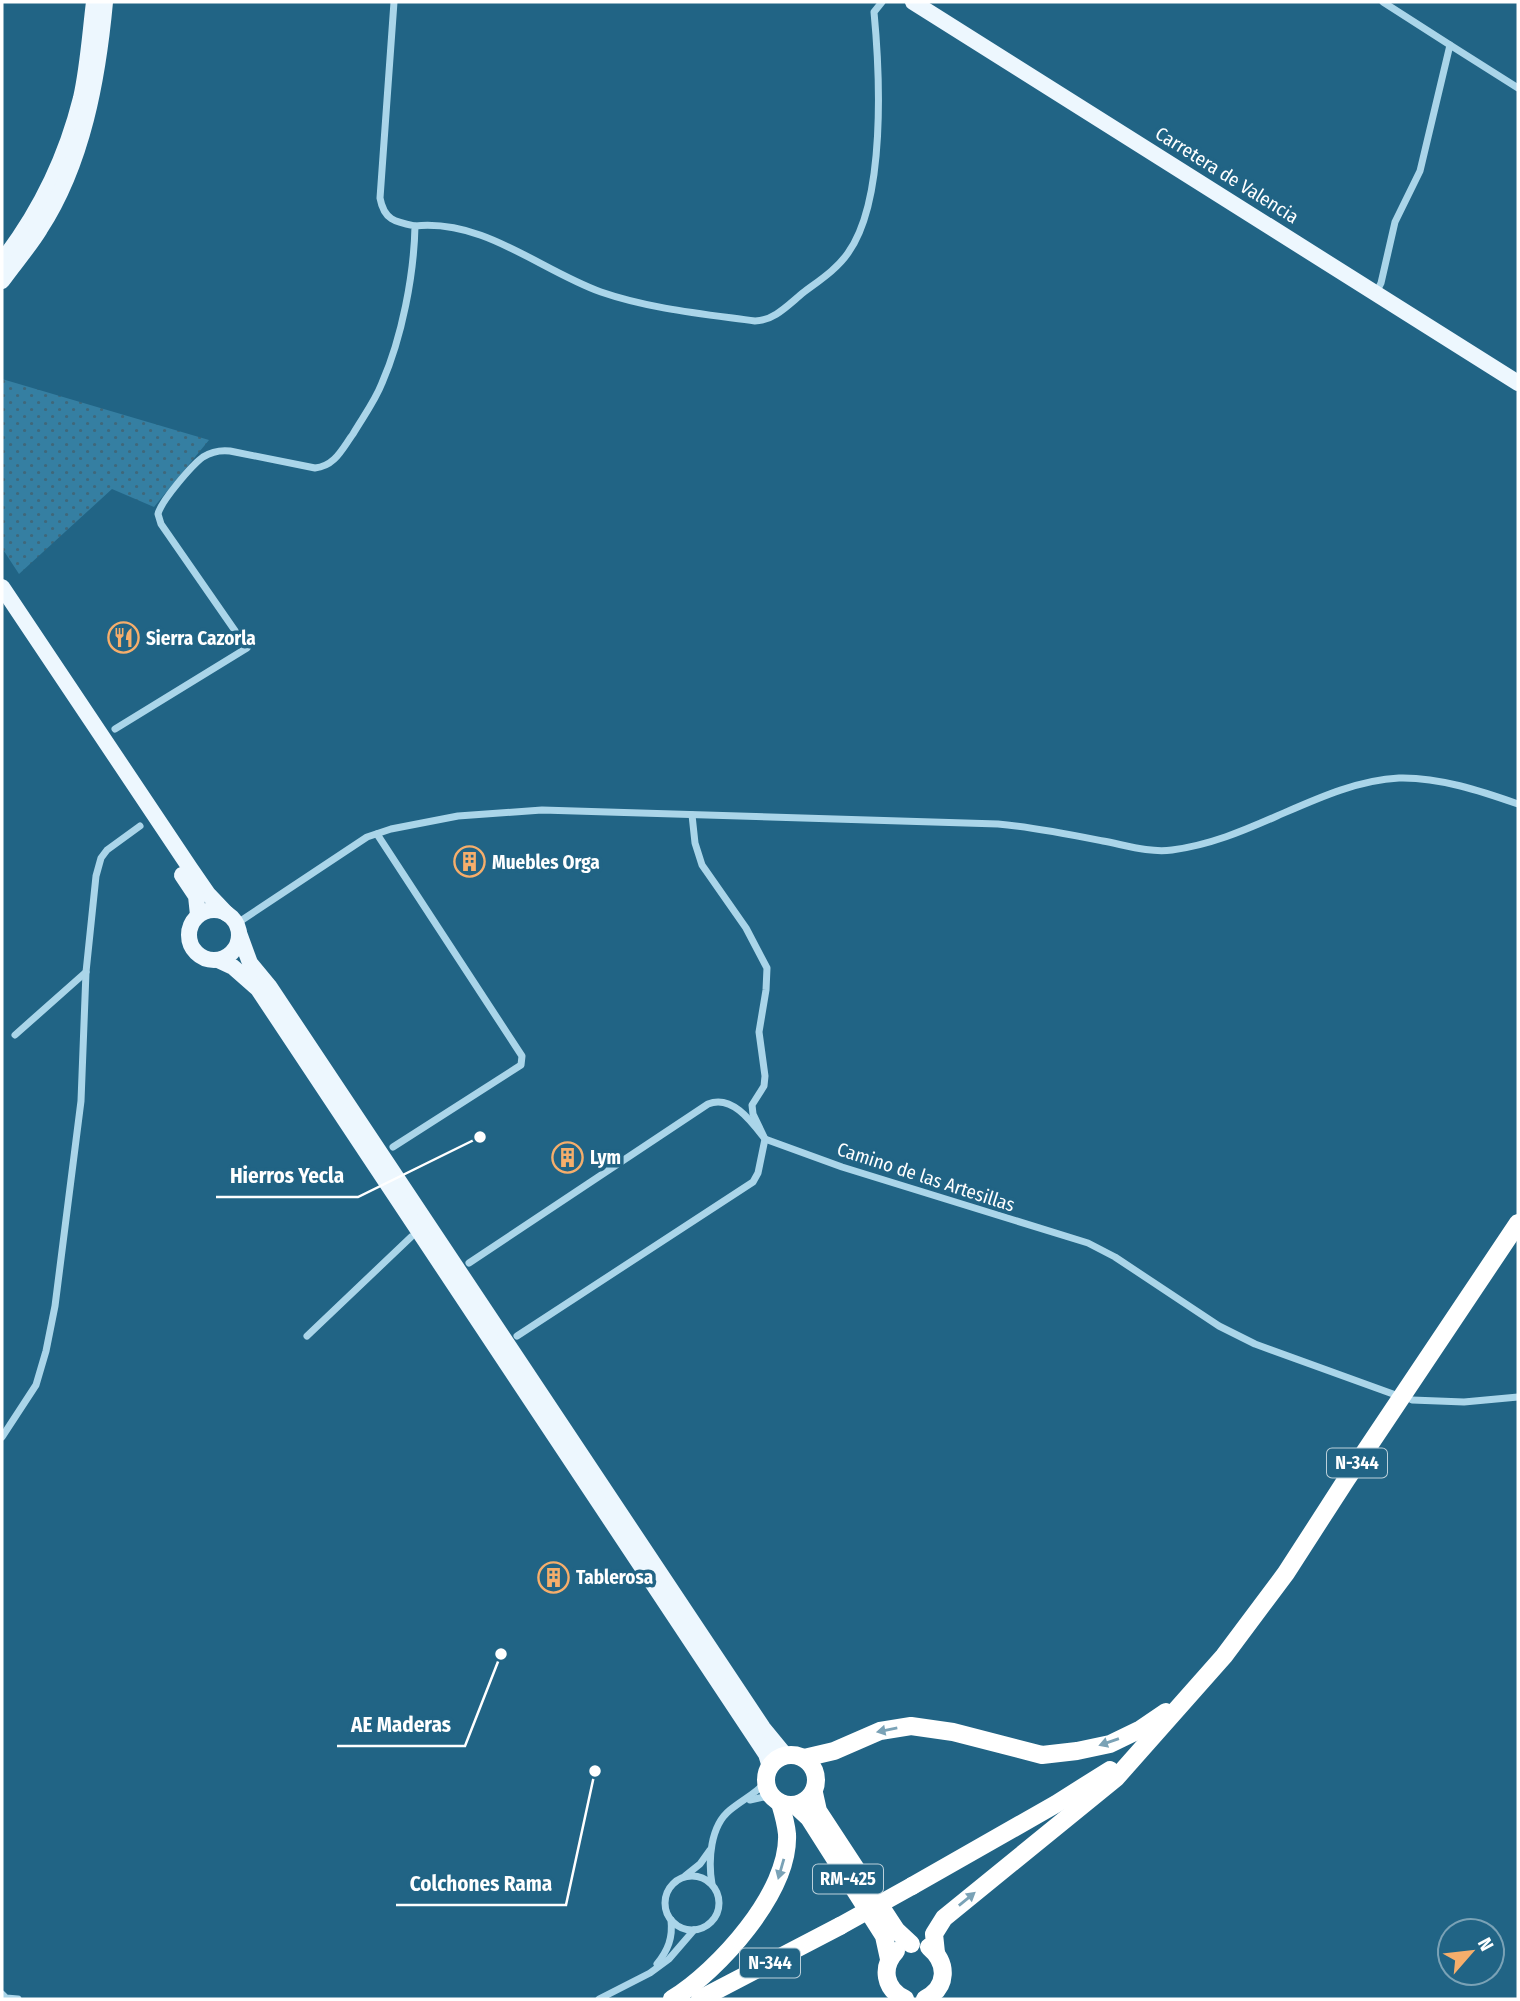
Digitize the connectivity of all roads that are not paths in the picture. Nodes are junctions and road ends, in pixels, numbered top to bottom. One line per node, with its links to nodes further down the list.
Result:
1 (94, 2): 10 (main road)
2 (105, 2): 11 (main road)
3 (394, 2): 9 (street)
4 (882, 2): 9 (street)
5 (913, 2): 12 (main road, Carretera de Valencia)
6 (1383, 2): 7 (street)
7 (1450, 45): 8 (street); 12 (street)
8 (1518, 88)
9 (415, 226): 16 (street)
10 (2, 261)
11 (2, 281)
12 (1376, 293): 13 (main road, Carretera de Valencia)
13 (1518, 383)
14 (2, 587): 22 (main road)
15 (2, 601): 21 (main road)
16 (115, 729)
17 (1518, 804): 18 (street)
18 (692, 815): 20 (street); 26 (street)
19 (140, 826): 24 (street)
20 (377, 834): 22 (street); 27 (street)
21 (198, 915): 22 (main road); 23 (main road)
22 (234, 923): 23 (main road); 39 (main road)
23 (218, 960): 40 (main road)
24 (86, 972): 25 (street); 36 (street)
25 (15, 1035)
26 (765, 1139): 30 (street); 32 (street); 33 (street, Camino de las Artesillas)
27 (393, 1147)
28 (1518, 1223): 37 (highway, N-344)
29 (411, 1237): 31 (street)
30 (469, 1263)
31 (307, 1336)
32 (517, 1336)
33 (1393, 1394)
34 (1518, 1396): 35 (street)
35 (1412, 1399)
36 (2, 1437)
37 (1189, 1696): 38 (highway, N-344); 39 (highway, one-way to 39)
38 (1159, 1730): 49 (highway, one-way to 38); 57 (highway, N-344, bridge)
39 (795, 1757): 40 (highway); 41 (highway)
40 (777, 1791): 41 (highway); 42 (street); 42 (street); 50 (highway, RM-425); 56 (highway, one-way to 56)
41 (814, 1793): 48 (highway, RM-425)
42 (743, 1802): 43 (street)
43 (712, 1846): 44 (street); 45 (street)
44 (684, 1877): 45 (street); 46 (street)
45 (712, 1885): 47 (street)
46 (671, 1920): 47 (street); 51 (street)
47 (694, 1930): 51 (street)
48 (911, 1944): 49 (highway); 50 (highway)
49 (936, 1952): 52 (highway)
50 (890, 1959): 58 (highway)
51 (650, 1973): 55 (street)
52 (944, 1991): 59 (highway)
53 (2, 1994): 54 (street)
54 (18, 1999)
55 (599, 1999)
56 (672, 1999)
57 (699, 1999)
58 (905, 1999)
59 (925, 1999)

